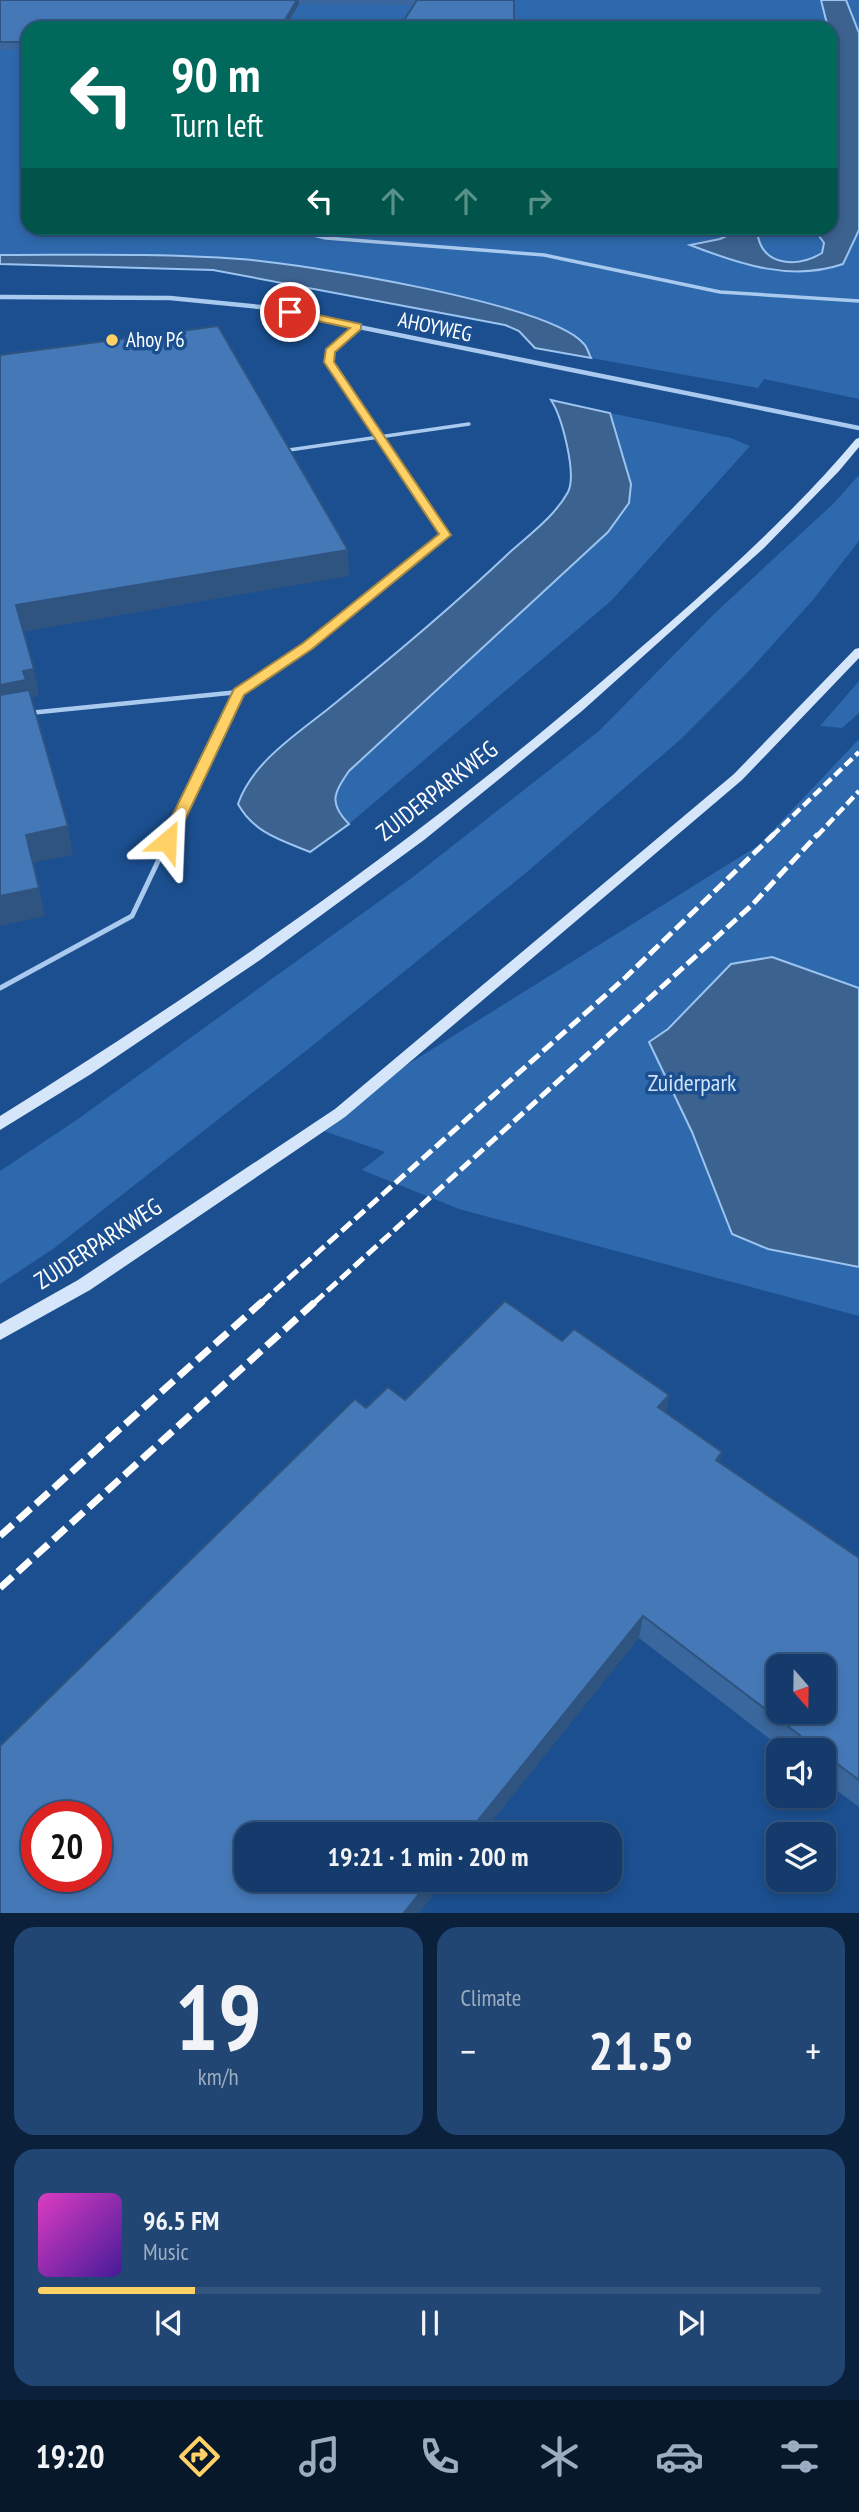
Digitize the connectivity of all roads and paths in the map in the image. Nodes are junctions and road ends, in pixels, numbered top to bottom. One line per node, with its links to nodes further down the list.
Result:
1 (314, 235): 3 (lane)
2 (0, 297): 4 (street, AHOYWEG)
3 (859, 301)
4 (357, 327): 6 (street, AHOYWEG); 7 (lane)
5 (469, 424): 7 (lane)
6 (859, 428)
7 (379, 436): 9 (lane); 11 (lane)
8 (859, 441): 14 (main road, ZUIDERPARKWEG)
9 (289, 450)
10 (859, 651): 15 (main road, ZUIDERPARKWEG)
11 (239, 692): 12 (lane); 13 (lane)
12 (24, 714)
13 (0, 988)
14 (0, 1124)
15 (0, 1333)

